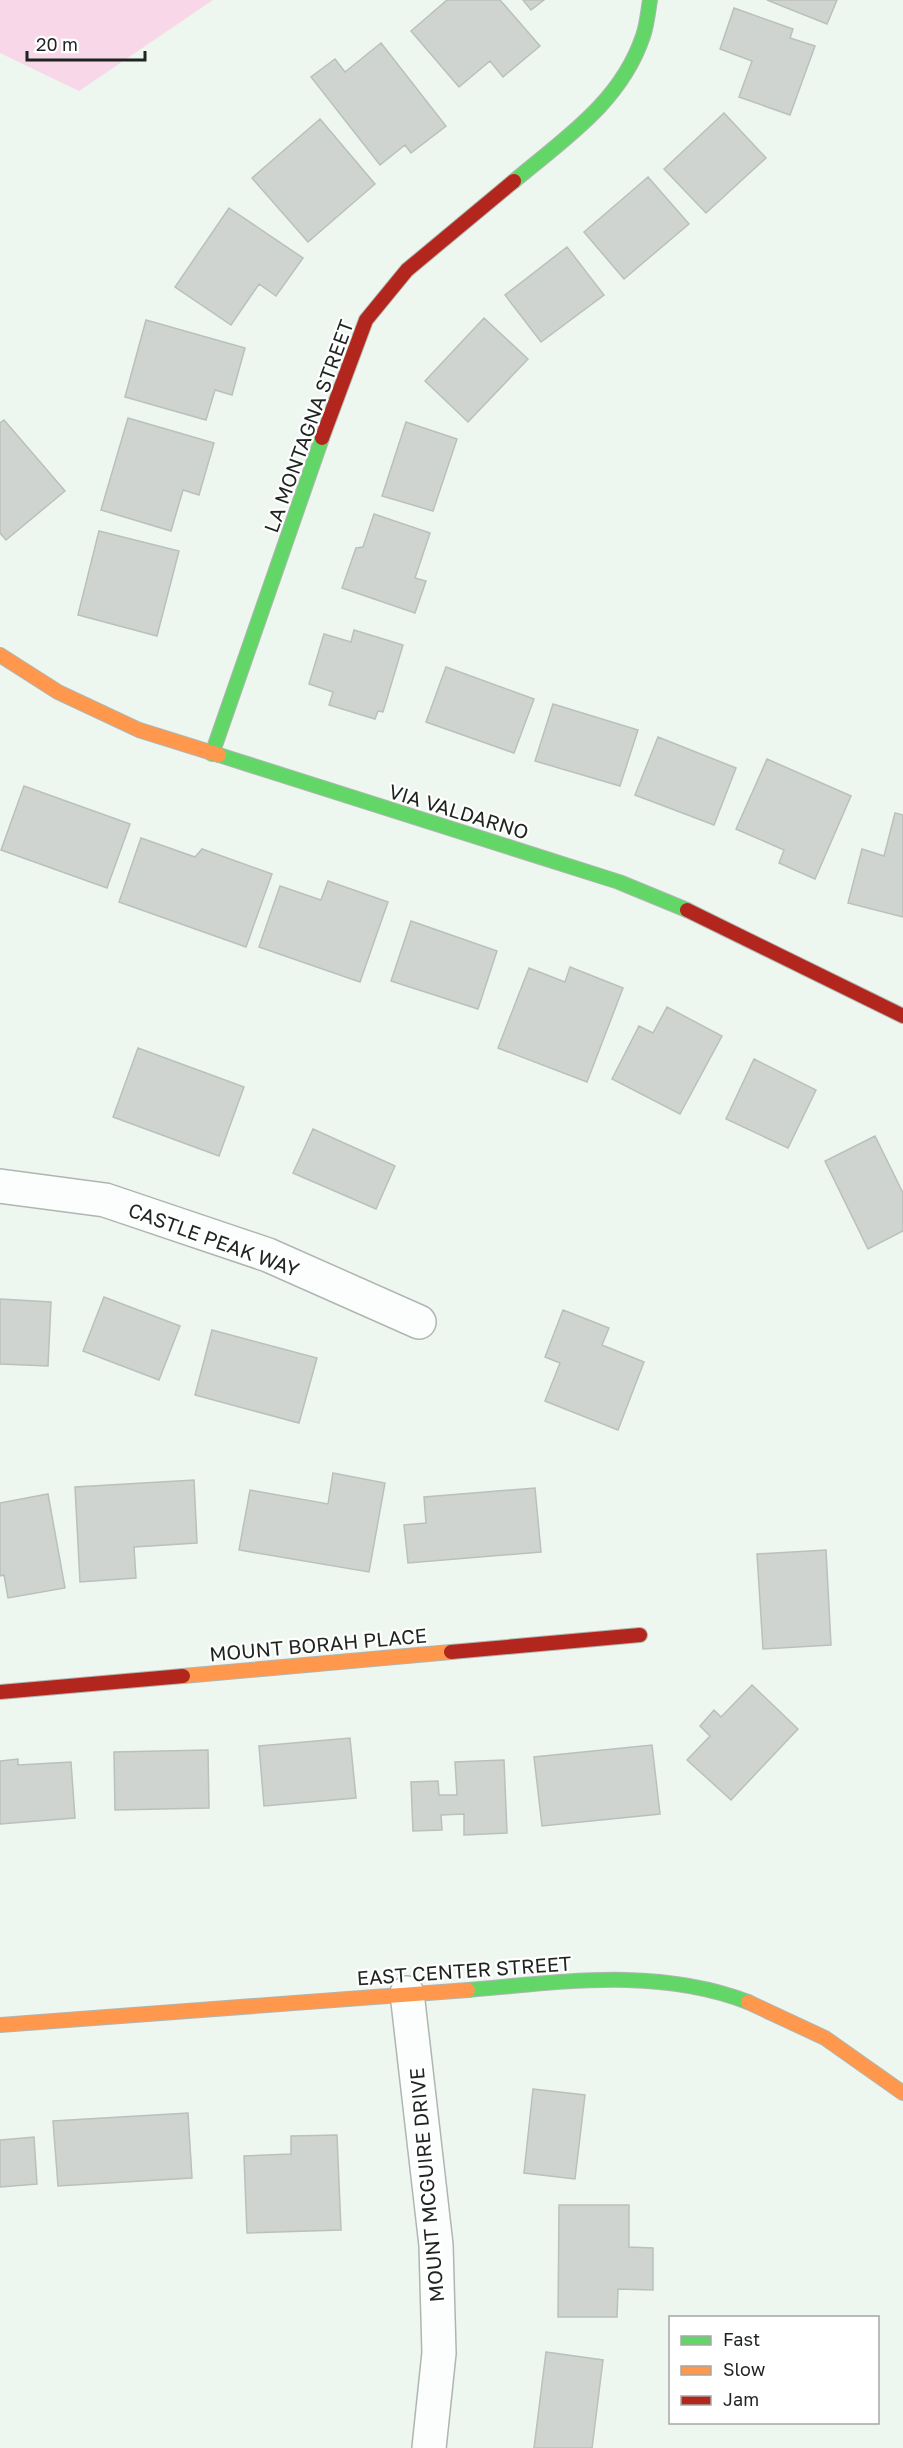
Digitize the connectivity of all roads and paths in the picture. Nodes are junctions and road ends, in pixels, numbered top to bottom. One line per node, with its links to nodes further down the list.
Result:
1 (650, 0): 3 (street, LA MONTAGNA STREET)
2 (0, 655): 3 (street, VIA VALDARNO)
3 (212, 754): 4 (street, VIA VALDARNO)
4 (903, 1016)
5 (0, 1186): 6 (street, CASTLE PEAK WAY)
6 (419, 1322)
7 (640, 1635): 8 (street, MOUNT BORAH PLACE)
8 (0, 1692)
9 (407, 1993): 10 (street, EAST CENTER STREET); 11 (street, EAST CENTER STREET); 12 (street, MOUNT MCGUIRE DRIVE)
10 (0, 2025)
11 (903, 2093)
12 (429, 2448)

